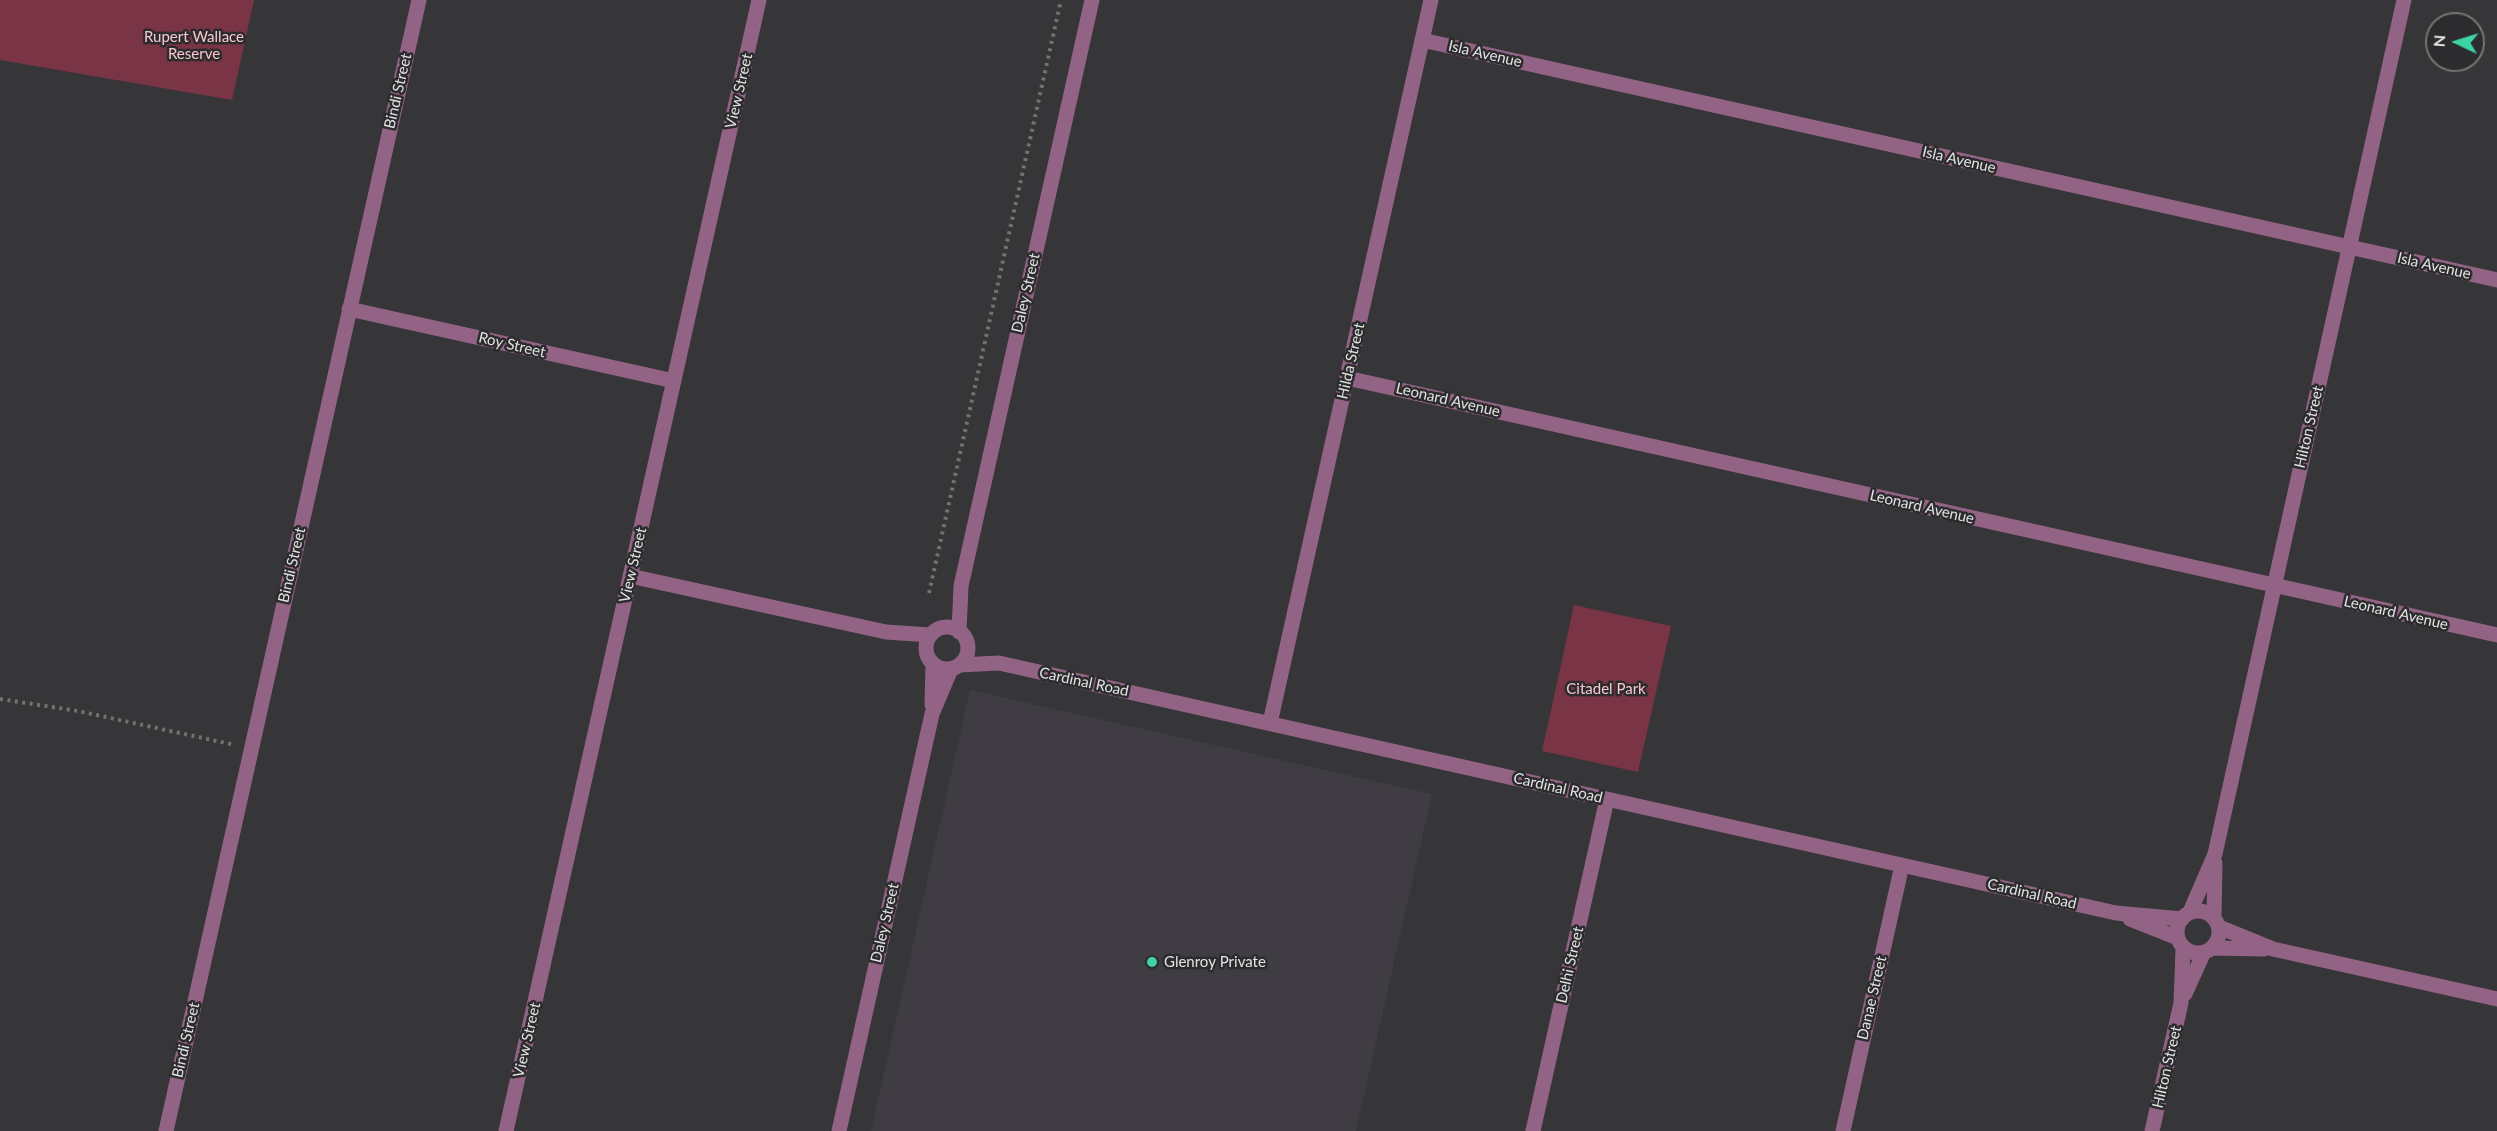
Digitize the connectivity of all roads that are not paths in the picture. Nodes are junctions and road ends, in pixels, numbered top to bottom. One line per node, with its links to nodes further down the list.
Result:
1 (419, 0): 9 (street, Bindi Street)
2 (759, 0): 11 (street, View Street)
3 (1092, 0): 13 (street, Daley Street)
4 (1431, 0): 6 (street, Hilda Street)
5 (2404, 0): 7 (street, Hilton Street)
6 (1422, 40): 7 (street, Isla Avenue); 10 (street, Hilda Street)
7 (2349, 247): 8 (street, Isla Avenue); 14 (street, Hilton Street)
8 (2497, 280)
9 (349, 309): 11 (street, Roy Street); 35 (street, Bindi Street)
10 (1347, 378): 14 (street, Leonard Avenue); 23 (street, Hilda Street)
11 (674, 381): 12 (street, View Street)
12 (630, 576): 17 (street); 36 (street, View Street)
13 (961, 586): 15 (street, Daley Street); 17 (street, Daley Street)
14 (2273, 586): 16 (street, Leonard Avenue); 25 (street, Hilton Street)
15 (958, 632): 17 (street); 18 (street)
16 (2497, 635)
17 (933, 637): 20 (street)
18 (967, 645): 19 (street, Cardinal Road); 21 (street)
19 (999, 663): 21 (street, Cardinal Road); 23 (street, Cardinal Road)
20 (933, 664): 21 (street); 22 (street, Daley Street)
21 (955, 667): 22 (street, Daley Street)
22 (932, 714): 37 (street, Daley Street)
23 (1270, 723): 24 (street, Cardinal Road)
24 (1607, 799): 26 (street, Cardinal Road); 38 (street, Delhi Street)
25 (2215, 854): 28 (street, Hilton Street); 29 (street, Hilton Street)
26 (1902, 865): 27 (street, Cardinal Road); 39 (street, Danae Street)
27 (2116, 913): 28 (street, Cardinal Road); 30 (street, Cardinal Road)
28 (2186, 915): 29 (street); 30 (street)
29 (2217, 922): 31 (street); 32 (street)
30 (2181, 943): 32 (street); 34 (street, Hilton Street)
31 (2273, 949): 32 (street); 33 (street)
32 (2208, 950): 34 (street, Hilton Street)
33 (2497, 999)
34 (2181, 1002): 40 (street, Hilton Street)
35 (166, 1131)
36 (506, 1131)
37 (838, 1131)
38 (1533, 1131)
39 (1843, 1131)
40 (2152, 1131)

